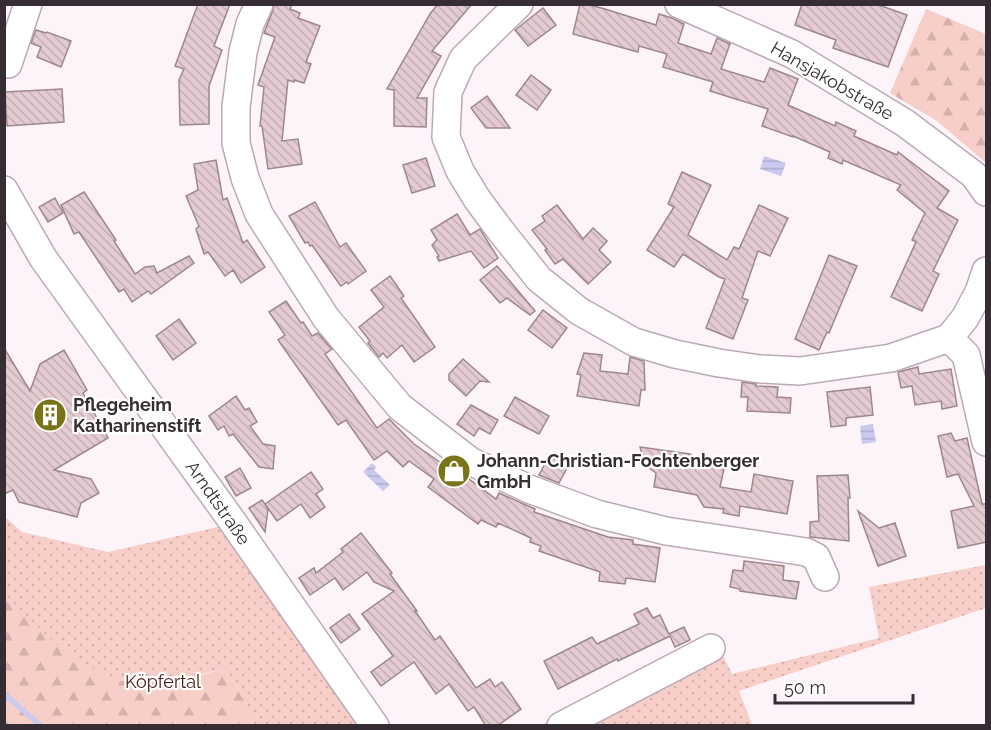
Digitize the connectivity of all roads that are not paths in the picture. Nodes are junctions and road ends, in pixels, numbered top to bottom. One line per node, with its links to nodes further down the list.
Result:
1 (28, 4): 5 (street)
2 (259, 4): 11 (street)
3 (519, 4): 9 (street)
4 (679, 4): 6 (street, Hansjakobstraße)
5 (8, 64)
6 (980, 184)
7 (4, 190): 13 (street, Arndtstraße)
8 (987, 271): 9 (street)
9 (949, 338): 10 (street)
10 (987, 442)
11 (825, 577)
12 (711, 648): 14 (street)
13 (375, 726)
14 (561, 726)

